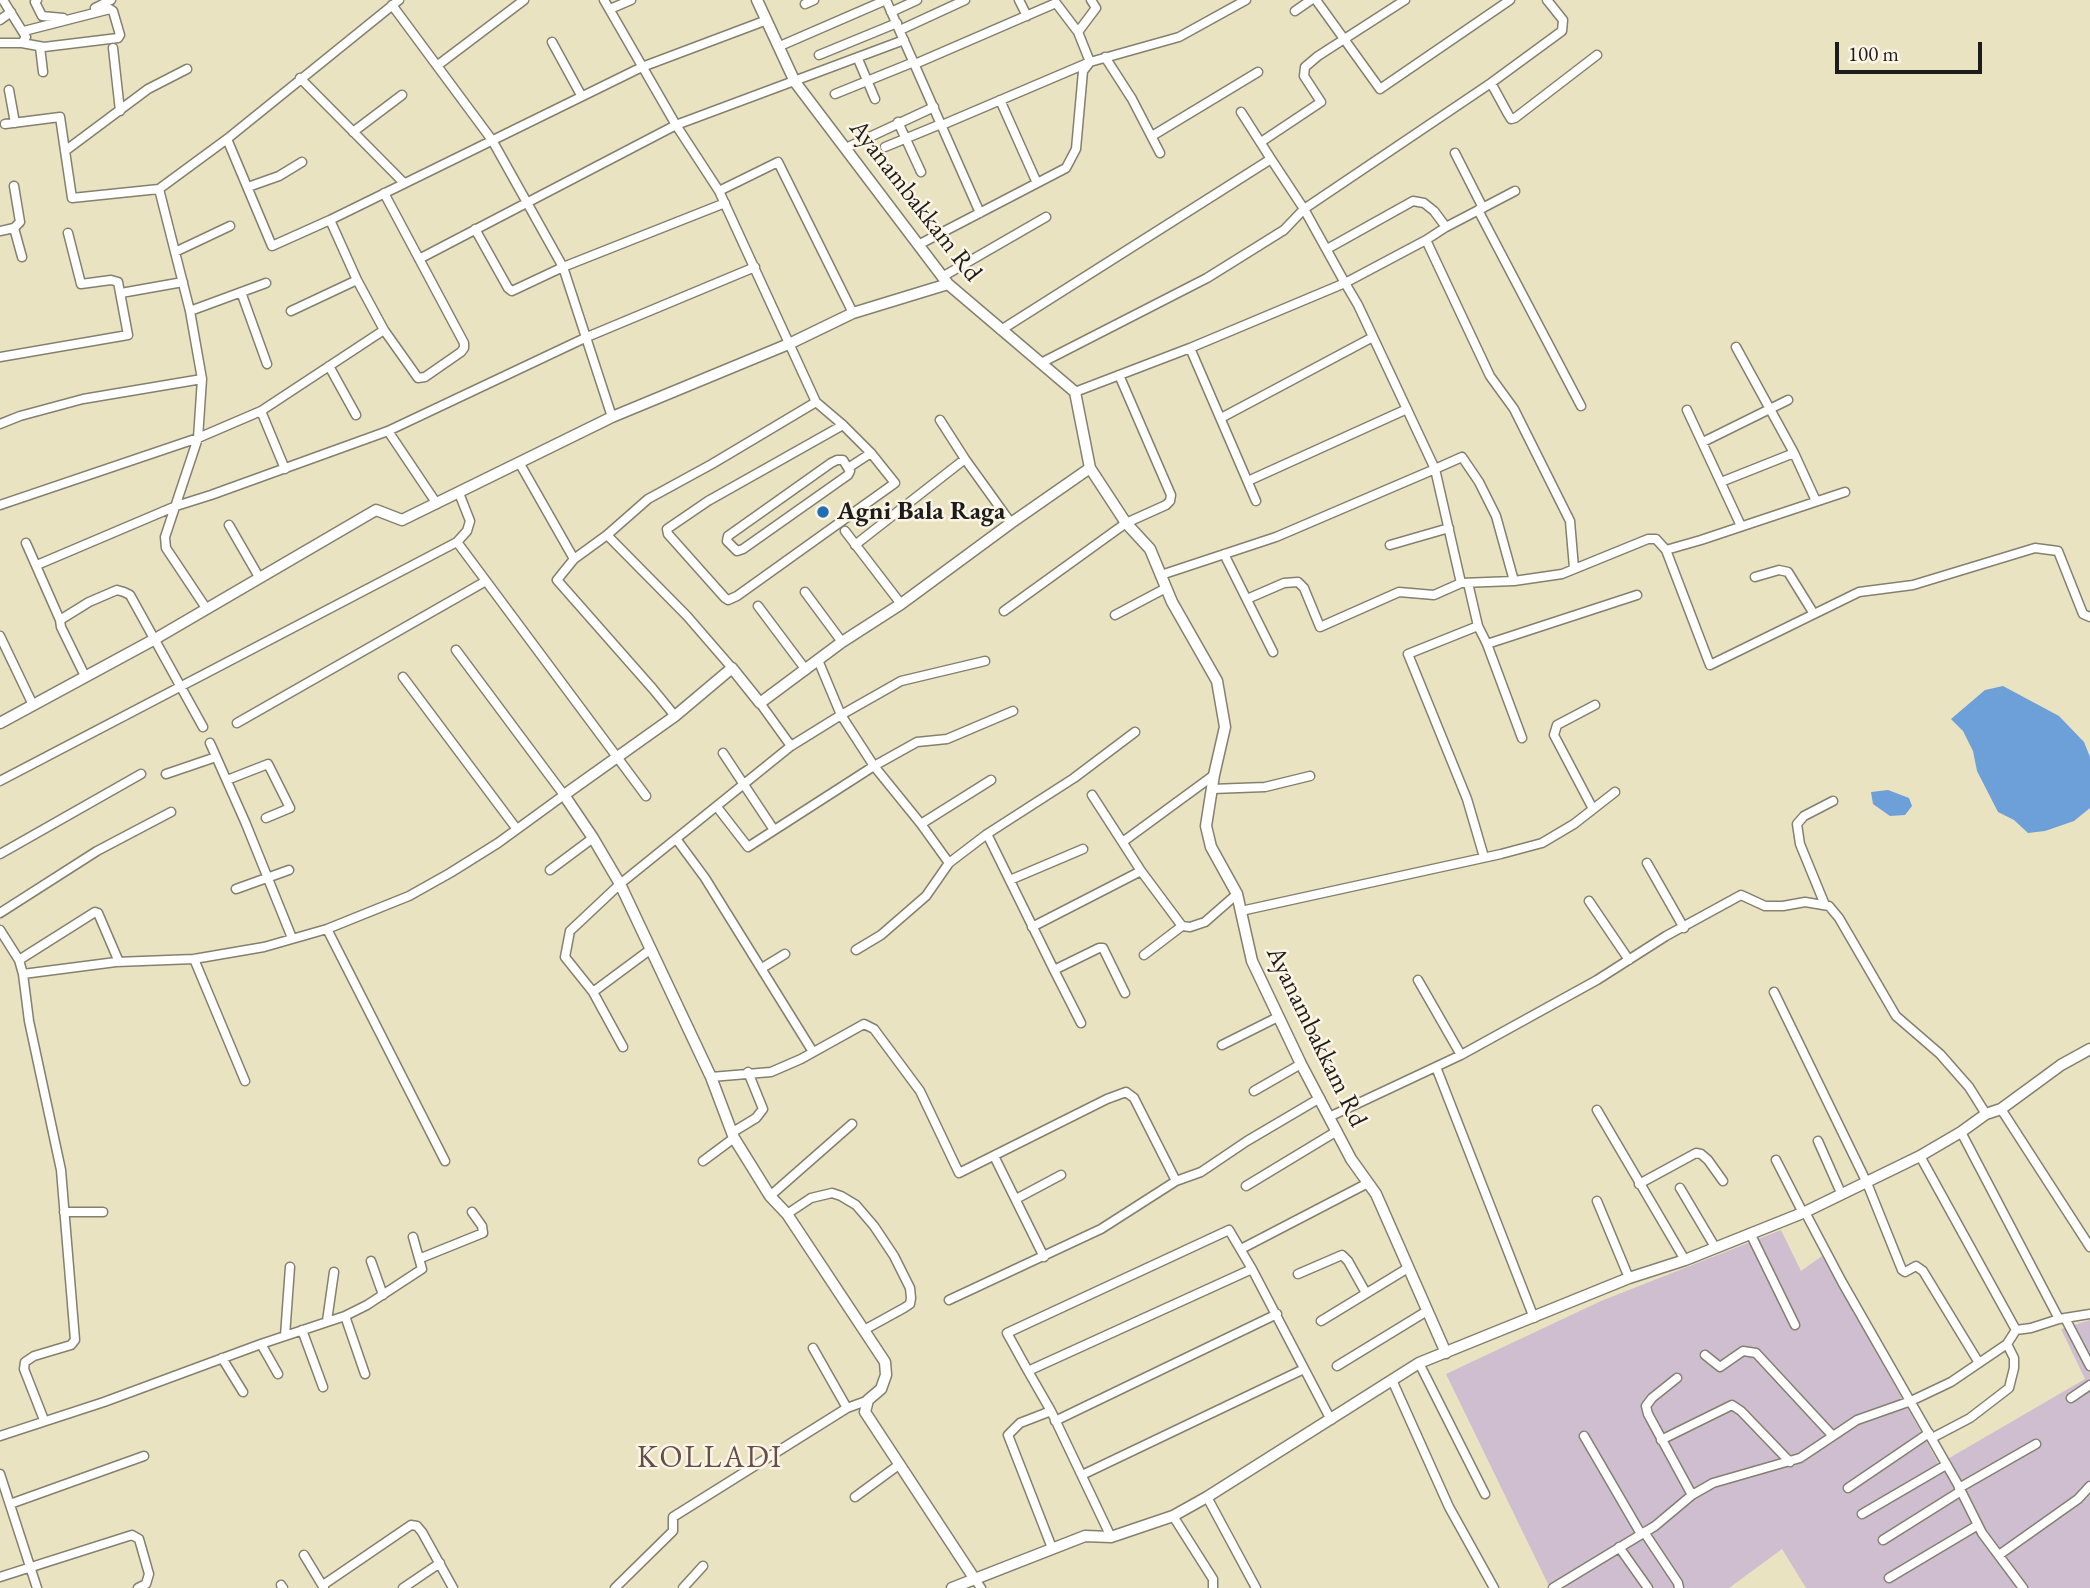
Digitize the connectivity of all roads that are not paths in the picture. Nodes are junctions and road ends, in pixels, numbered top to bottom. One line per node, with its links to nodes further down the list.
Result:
1 (3, 0): 23 (street)
2 (37, 0): 3 (street)
3 (111, 0)
4 (524, 0): 45 (street)
5 (604, 0): 21 (street)
6 (631, 0): 21 (street)
7 (757, 0): 26 (street, Ayanambakkam Rd)
8 (814, 0): 20 (street)
9 (886, 0): 24 (street); 36 (street)
10 (917, 0): 24 (street)
11 (965, 0): 28 (street)
12 (1019, 0): 25 (street)
13 (1091, 0): 30 (street)
14 (1246, 0): 41 (street)
15 (1314, 0): 22 (street); 32 (street)
16 (1405, 0): 32 (street)
17 (1510, 0): 32 (street)
18 (1547, 0): 53 (street)
19 (396, 2): 45 (street); 50 (street)
20 (805, 4)
21 (610, 9): 46 (street)
22 (1296, 11)
23 (11, 12): 27 (street); 29 (street)
24 (891, 12): 28 (street)
25 (1027, 16): 30 (street); 44 (street)
26 (766, 19): 36 (street, Ayanambakkam Rd); 46 (street)
27 (0, 20)
28 (898, 27): 31 (street); 39 (street)
29 (24, 31): 35 (street); 37 (street)
30 (1077, 32): 43 (street)
31 (904, 40): 42 (street); 44 (street)
32 (1345, 40): 71 (street)
33 (552, 42): 57 (street)
34 (0, 43): 35 (street)
35 (22, 43): 37 (street)
36 (780, 46): 52 (street, Ayanambakkam Rd)
37 (40, 47): 48 (street)
38 (113, 48): 61 (street)
39 (819, 55)
40 (1597, 55): 53 (street)
41 (1105, 57): 43 (street); 67 (street)
42 (858, 59): 51 (street); 52 (street)
43 (1090, 62): 59 (street); 81 (street)
44 (914, 63): 51 (street); 60 (street)
45 (438, 65): 70 (street)
46 (642, 67): 57 (street); 64 (street)
47 (187, 69): 61 (street)
48 (43, 72)
49 (1258, 72): 67 (street)
50 (300, 78): 66 (street); 69 (street)
51 (867, 81): 55 (street); 58 (street)
52 (795, 82): 64 (street); 73 (street, Ayanambakkam Rd)
53 (1491, 83): 90 (street)
54 (9, 90): 74 (street)
55 (835, 94)
56 (402, 95): 66 (street)
57 (581, 95): 70 (street)
58 (875, 99)
59 (1000, 100): 65 (street); 81 (street)
60 (934, 107): 63 (street); 65 (street)
61 (120, 111): 74 (street)
62 (1241, 112): 71 (street)
63 (898, 122): 68 (street); 73 (street)
64 (676, 125): 85 (street); 88 (street)
65 (942, 125): 68 (street); 92 (street)
66 (353, 132): 80 (street)
67 (1152, 136): 75 (street)
68 (906, 137): 72 (street); 79 (street)
69 (227, 139): 83 (street); 84 (street)
70 (492, 140): 80 (street); 88 (street)
71 (1261, 142): 77 (street)
72 (884, 146)
73 (846, 148): 102 (street, Ayanambakkam Rd)
74 (65, 151): 84 (street)
75 (1160, 153)
76 (1455, 153): 91 (street)
77 (1271, 159): 90 (street); 120 (street)
78 (302, 162): 83 (street)
79 (922, 172)
80 (404, 183): 87 (street)
81 (1037, 183): 92 (street)
82 (14, 187): 97 (street)
83 (248, 187): 94 (street)
84 (159, 189): 104 (street)
85 (719, 191): 89 (street); 118 (street)
86 (1516, 191): 91 (street)
87 (384, 193): 94 (street); 106 (street)
88 (527, 201): 98 (street); 107 (street)
89 (724, 203): 107 (street); 108 (street)
90 (1304, 209): 103 (street); 127 (street)
91 (1481, 209): 96 (street); 135 (street)
92 (980, 213): 102 (street)
93 (1046, 217): 110 (street)
94 (330, 220): 109 (street)
95 (230, 226): 104 (street)
96 (1446, 227): 101 (street); 103 (street)
97 (14, 228): 99 (street); 105 (street)
98 (475, 229): 106 (street); 107 (street)
99 (0, 231)
100 (68, 233): 115 (street)
101 (1426, 240): 113 (street); 181 (street)
102 (918, 245): 110 (street, Ayanambakkam Rd)
103 (1328, 249): 113 (street)
104 (175, 252): 111 (street)
105 (22, 257)
106 (419, 259): 119 (street)
107 (563, 267): 121 (street)
108 (755, 267): 121 (street); 123 (street)
109 (357, 280): 116 (street); 119 (street)
110 (945, 281): 118 (street); 120 (street, Ayanambakkam Rd)
111 (183, 282): 115 (street); 117 (street)
112 (266, 283): 114 (street)
113 (1345, 283): 122 (street); 125 (street)
114 (241, 292): 117 (street); 128 (street)
115 (121, 293): 126 (street)
116 (291, 310)
117 (190, 311): 131 (street)
118 (853, 313): 123 (street)
119 (384, 330): 129 (street)
120 (1001, 330): 127 (street, Ayanambakkam Rd)
121 (587, 337): 141 (street); 146 (street)
122 (1373, 337): 136 (street); 142 (street)
123 (790, 342): 134 (street); 141 (street)
124 (1736, 347): 139 (street)
125 (1190, 348): 130 (street); 142 (street)
126 (0, 357)
127 (1041, 363): 132 (street, Ayanambakkam Rd)
128 (267, 364)
129 (329, 366): 138 (street); 140 (street)
130 (1119, 375): 132 (street); 167 (street)
131 (202, 379): 144 (street); 147 (street)
132 (1074, 392): 154 (street, Ayanambakkam Rd)
133 (1788, 400): 139 (street)
134 (816, 402): 145 (street); 172 (street)
135 (1581, 406)
136 (1407, 409): 156 (street); 157 (street)
137 (1687, 410): 148 (street)
138 (261, 411): 147 (street); 155 (street)
139 (1770, 411): 148 (street); 150 (street)
140 (356, 415)
141 (612, 417): 152 (street)
142 (1221, 418): 157 (street)
143 (940, 421): 151 (street)
144 (0, 424)
145 (843, 425): 149 (street); 149 (street)
146 (388, 431): 155 (street); 163 (street)
147 (198, 438): 164 (street); 165 (street)
148 (1703, 442): 158 (street)
149 (872, 453): 153 (street)
150 (1794, 453): 158 (street); 161 (street)
151 (965, 459): 166 (street); 175 (street)
152 (520, 464): 160 (street); 179 (street)
153 (848, 468): 153 (street)
154 (1090, 468): 166 (street); 167 (street, Ayanambakkam Rd)
155 (285, 469): 165 (street)
156 (1435, 469): 170 (street); 178 (street); 186 (street)
157 (1248, 481): 162 (street)
158 (1721, 482): 169 (street)
159 (1845, 492): 161 (street)
160 (459, 493): 163 (street); 173 (street)
161 (1816, 500): 169 (street)
162 (1256, 501)
163 (437, 504): 183 (street)
164 (0, 505)
165 (176, 506): 180 (street); 194 (street)
166 (1011, 523): 192 (street)
167 (1126, 523): 182 (street, Ayanambakkam Rd); 195 (street)
168 (229, 526): 183 (street)
169 (1741, 526): 177 (street)
170 (1449, 528): 176 (street); 187 (street)
171 (845, 531): 175 (street)
172 (607, 535): 179 (street); 209 (street)
173 (457, 542): 185 (street); 213 (street)
174 (26, 543): 180 (street)
175 (855, 545): 192 (street)
176 (1390, 545)
177 (1666, 550): 181 (street); 196 (street)
178 (1224, 554): 182 (street); 191 (street)
179 (574, 559): 219 (street)
180 (37, 565): 199 (street)
181 (1574, 568): 186 (street)
182 (1161, 575): 188 (street, Ayanambakkam Rd)
183 (259, 577): 194 (street)
184 (1755, 577): 196 (street)
185 (486, 581): 221 (street); 229 (street)
186 (1514, 582): 187 (street)
187 (1465, 583): 191 (street); 200 (street)
188 (1166, 589): 197 (street); 233 (street, Ayanambakkam Rd)
189 (805, 592): 203 (street)
190 (1637, 595): 204 (street)
191 (1247, 599): 206 (street)
192 (901, 604): 203 (street)
193 (758, 606): 210 (street)
194 (206, 608): 202 (street)
195 (1004, 611)
196 (1814, 614): 198 (street)
197 (1115, 615)
198 (2090, 617)
199 (60, 620): 202 (street); 211 (street)
200 (1478, 626): 204 (street); 258 (street)
201 (0, 636): 215 (street)
202 (155, 639): 211 (street); 213 (street)
203 (842, 642): 207 (street)
204 (1487, 644): 224 (street)
205 (456, 650): 242 (street)
206 (1273, 652)
207 (818, 660): 210 (street); 218 (street)
208 (985, 660): 218 (street)
209 (732, 668): 214 (street); 219 (street)
210 (806, 670): 214 (street)
211 (85, 676): 215 (street)
212 (403, 677): 250 (street)
213 (180, 685): 222 (street); 237 (street)
214 (760, 703): 226 (street)
215 (33, 705): 220 (street)
216 (1595, 705): 246 (street)
217 (1013, 711): 230 (street)
218 (841, 715): 226 (street); 230 (street)
219 (674, 716): 229 (street)
220 (0, 723)
221 (237, 723)
222 (203, 727)
223 (1135, 732): 252 (street)
224 (1522, 738)
225 (210, 743): 228 (street)
226 (791, 747): 238 (street)
227 (723, 753): 238 (street)
228 (216, 757): 232 (street); 235 (street)
229 (618, 757): 242 (street); 243 (street)
230 (874, 766): 249 (street); 251 (street)
231 (141, 774): 257 (street)
232 (166, 774)
233 (1214, 775): 239 (street, Ayanambakkam Rd); 255 (street)
234 (1310, 776): 239 (street)
235 (227, 780): 248 (street); 264 (street)
236 (991, 780): 249 (street)
237 (0, 781)
238 (744, 784): 245 (street); 251 (street)
239 (1212, 789): 268 (street, Ayanambakkam Rd)
240 (1615, 792): 246 (street)
241 (1092, 794): 255 (street)
242 (564, 795): 250 (street); 253 (street)
243 (646, 796)
244 (1833, 801): 270 (street)
245 (717, 807): 251 (street); 254 (street)
246 (1592, 809): 258 (street)
247 (171, 812): 272 (street)
248 (266, 818)
249 (921, 824): 259 (street)
250 (516, 828): 276 (street)
251 (774, 830)
252 (987, 834): 259 (street); 265 (street)
253 (593, 838): 262 (street); 266 (street)
254 (677, 840): 266 (street); 287 (street)
255 (1124, 841): 263 (street)
256 (1083, 849): 265 (street)
257 (0, 854)
258 (1484, 857): 271 (street)
259 (949, 863): 280 (street)
260 (1647, 863): 275 (street)
261 (289, 870): 264 (street)
262 (550, 870)
263 (1141, 871): 273 (street); 274 (street)
264 (267, 877): 267 (street); 278 (street)
265 (1010, 880): 274 (street)
266 (620, 884): 279 (street); 291 (street)
267 (236, 889)
268 (1237, 894): 271 (street, Ayanambakkam Rd); 273 (street)
269 (1588, 901): 285 (street)
270 (1825, 905): 275 (street); 310 (street)
271 (1241, 911): 294 (street, Ayanambakkam Rd)
272 (0, 913)
273 (1182, 926): 282 (street)
274 (1032, 927): 288 (street)
275 (1684, 928): 285 (street)
276 (327, 929): 278 (street); 320 (street)
277 (0, 930): 284 (street)
278 (292, 938): 283 (street)
279 (650, 949): 291 (street); 304 (street)
280 (856, 950)
281 (785, 954): 287 (street)
282 (1144, 955)
283 (194, 959): 286 (street); 305 (street)
284 (19, 960): 286 (street); 289 (street)
285 (1629, 960): 300 (street)
286 (119, 961): 289 (street)
287 (761, 968): 299 (street)
288 (1054, 970): 293 (street); 295 (street)
289 (23, 974): 334 (street)
290 (1418, 980): 300 (street)
291 (593, 992): 297 (street)
292 (1774, 992): 326 (street)
293 (1125, 993)
294 (1278, 1017): 296 (street); 301 (street, Ayanambakkam Rd)
295 (1081, 1023)
296 (1222, 1045)
297 (623, 1047)
298 (2090, 1049): 308 (street)
299 (813, 1052): 303 (street); 317 (street)
300 (1461, 1055): 302 (street)
301 (1301, 1064): 306 (street); 307 (street, Ayanambakkam Rd)
302 (1436, 1068): 311 (street); 361 (street)
303 (748, 1072): 304 (street); 315 (street)
304 (710, 1077): 315 (street)
305 (245, 1081)
306 (1254, 1091)
307 (1320, 1097): 311 (street, Ayanambakkam Rd); 323 (street)
308 (2001, 1109): 310 (street); 342 (street)
309 (1597, 1110): 327 (street)
310 (1986, 1114): 314 (street)
311 (1329, 1117): 313 (street, Ayanambakkam Rd)
312 (852, 1124): 331 (street)
313 (1337, 1131): 325 (street, Ayanambakkam Rd); 328 (street)
314 (1961, 1132): 318 (street); 362 (street)
315 (734, 1135): 321 (street); 331 (street)
316 (1818, 1141): 330 (street)
317 (994, 1156): 323 (street); 332 (street)
318 (1920, 1156): 326 (street); 368 (street)
319 (1776, 1160): 337 (street)
320 (445, 1161)
321 (703, 1161)
322 (1061, 1175): 332 (street)
323 (1176, 1181): 344 (street)
324 (1723, 1181): 327 (street)
325 (1368, 1183): 343 (street); 349 (street, Ayanambakkam Rd)
326 (1867, 1183): 330 (street); 377 (street)
327 (1639, 1184): 346 (street)
328 (1246, 1186)
329 (1680, 1188): 341 (street)
330 (1840, 1193): 337 (street)
331 (770, 1196): 338 (street)
332 (1016, 1199): 344 (street)
333 (1597, 1201): 353 (street)
334 (64, 1212): 335 (street); 394 (street)
335 (103, 1212)
336 (472, 1212): 345 (street)
337 (1804, 1212): 339 (street); 391 (street)
338 (787, 1214): 367 (street); 367 (street)
339 (1750, 1233): 341 (street); 365 (street)
340 (414, 1237): 345 (street)
341 (1715, 1247): 346 (street)
342 (2090, 1247)
343 (1241, 1249): 350 (street); 381 (street)
344 (1044, 1257): 356 (street)
345 (421, 1258): 355 (street)
346 (1685, 1260): 353 (street)
347 (371, 1261): 355 (street)
348 (290, 1267): 369 (street)
349 (1408, 1268): 354 (street); 357 (street, Ayanambakkam Rd)
350 (1252, 1269): 358 (street); 381 (street)
351 (334, 1272): 363 (street)
352 (1298, 1274): 354 (street)
353 (1629, 1278): 361 (street)
354 (1366, 1293): 364 (street)
355 (383, 1295): 360 (street)
356 (949, 1300)
357 (1427, 1311): 373 (street, Ayanambakkam Rd); 378 (street)
358 (1277, 1314): 380 (street); 396 (street)
359 (2090, 1314): 362 (street)
360 (345, 1315): 363 (street); 383 (street)
361 (1534, 1318): 373 (street)
362 (2062, 1318): 368 (street); 379 (street)
363 (327, 1321): 366 (street)
364 (1321, 1321)
365 (1795, 1325)
366 (302, 1330): 369 (street); 387 (street)
367 (864, 1330): 390 (street)
368 (2016, 1331): 371 (street)
369 (285, 1336): 370 (street)
370 (261, 1344): 375 (street); 382 (street)
371 (2007, 1344): 377 (street); 400 (street)
372 (813, 1348): 392 (street)
373 (1446, 1353): 376 (street)
374 (1705, 1355): 399 (street)
375 (222, 1358): 388 (street); 394 (street)
376 (1419, 1363): 385 (street); 412 (street)
377 (1979, 1363): 391 (street)
378 (1337, 1366)
379 (2090, 1366)
380 (1304, 1369): 395 (street); 408 (street)
381 (1028, 1371): 393 (street)
382 (278, 1374)
383 (365, 1374)
384 (1677, 1378): 401 (street)
385 (1392, 1380): 395 (street); 444 (street)
386 (2090, 1385): 389 (street)
387 (323, 1387)
388 (243, 1392)
389 (2071, 1398)
390 (869, 1400): 392 (street); 405 (street)
391 (1911, 1401): 399 (street); 400 (street)
392 (846, 1408): 438 (street)
393 (1051, 1411): 396 (street); 424 (street)
394 (44, 1420): 397 (street)
395 (1331, 1420): 415 (street)
396 (1055, 1422): 408 (street)
397 (0, 1436)
398 (1584, 1436): 420 (street)
399 (1832, 1436): 404 (street)
400 (1930, 1436): 406 (street); 410 (street)
401 (1661, 1440): 404 (street); 413 (street)
402 (2036, 1444): 411 (street)
403 (144, 1456): 416 (street)
404 (1790, 1462): 413 (street)
405 (900, 1464): 414 (street); 431 (street)
406 (1946, 1465): 411 (street); 417 (street)
407 (0, 1474): 416 (street)
408 (1082, 1475): 421 (street)
409 (2090, 1486): 426 (street)
410 (1848, 1488)
411 (1960, 1489): 419 (street); 422 (street)
412 (1485, 1494)
413 (1692, 1495): 420 (street)
414 (855, 1497)
415 (1208, 1497): 418 (street); 443 (street)
416 (10, 1504): 429 (street)
417 (1862, 1514)
418 (1173, 1516): 421 (street); 442 (street)
419 (1978, 1525): 426 (street); 432 (street)
420 (1643, 1533): 423 (street); 447 (street)
421 (1111, 1537): 424 (street)
422 (1883, 1540)
423 (1619, 1547): 445 (street); 446 (street)
424 (1052, 1548): 431 (street)
425 (304, 1555): 433 (street)
426 (1999, 1555): 448 (street)
427 (440, 1563): 433 (street); 436 (street); 437 (street)
428 (703, 1566): 439 (street)
429 (30, 1567): 430 (street); 434 (street); 435 (street)
430 (0, 1577)
431 (974, 1578): 440 (street); 441 (street)
432 (1889, 1578)
433 (323, 1586)
434 (37, 1588)
435 (138, 1588)
436 (403, 1588)
437 (453, 1588)
438 (615, 1588)
439 (683, 1588)
440 (952, 1588)
441 (981, 1588)
442 (1213, 1588)
443 (1256, 1588)
444 (1494, 1588)
445 (1553, 1588)
446 (1648, 1588)
447 (1679, 1588)
448 (2023, 1588)

